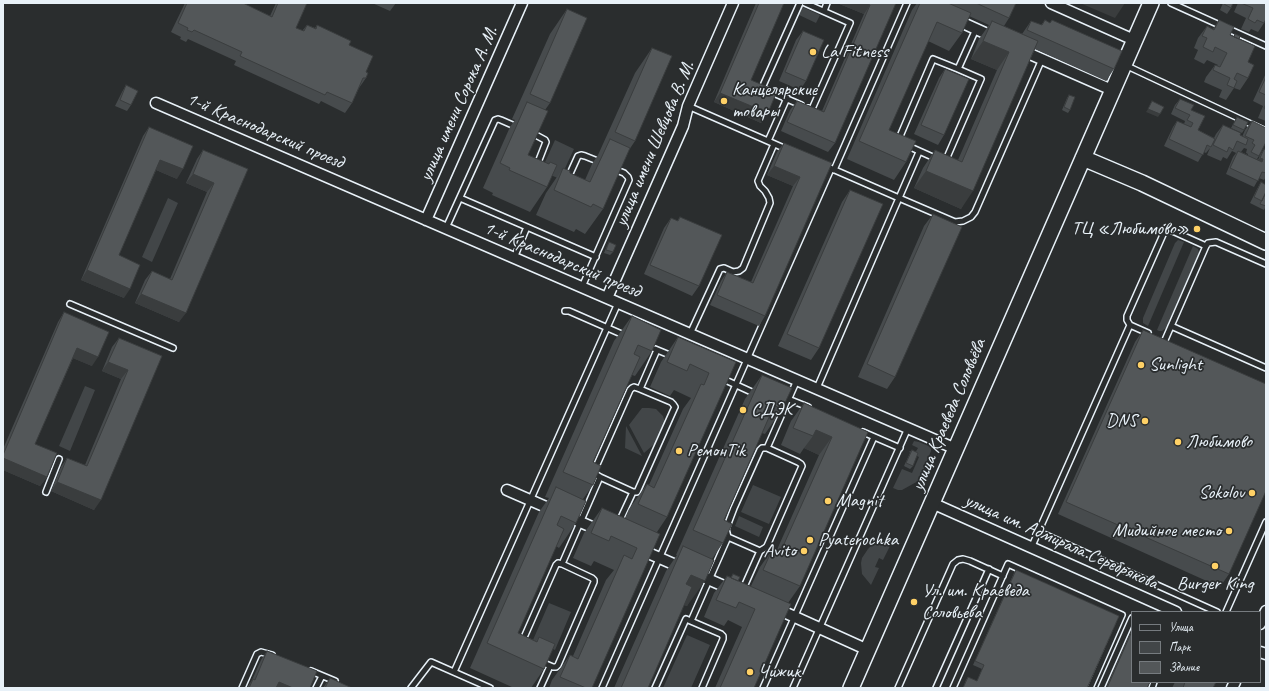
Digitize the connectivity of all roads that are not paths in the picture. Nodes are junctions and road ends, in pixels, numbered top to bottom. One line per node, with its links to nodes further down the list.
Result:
1 (522, 3): 38 (street, улица имени Сорока А. М.)
2 (734, 3): 21 (street, улица имени Шевцова В. М.)
3 (800, 3): 19 (lane)
4 (805, 3): 10 (lane)
5 (827, 3): 10 (lane)
6 (907, 3): 33 (lane)
7 (1051, 3): 13 (street)
8 (1151, 3): 13 (main road, улица Краеведа Соловьёва)
9 (1171, 3): 14 (lane)
10 (824, 11): 19 (lane)
11 (947, 16): 12 (street)
12 (976, 29): 15 (street); 17 (lane)
13 (1134, 40): 16 (main road, улица Краеведа Соловьёва)
14 (1266, 46)
15 (1042, 59): 18 (street); 37 (lane)
16 (1124, 64): 18 (main road, улица Краеведа Соловьёва); 23 (lane)
17 (958, 69): 28 (lane); 28 (lane)
18 (1112, 90): 29 (main road, улица Краеведа Соловьёва)
19 (787, 98): 25 (lane)
20 (156, 103): 38 (street, 1-й Краснодарский проезд)
21 (688, 106): 25 (lane); 47 (street, улица имени Шевцова В. М.)
22 (522, 129): 36 (lane)
23 (1266, 131)
24 (529, 132): 34 (lane)
25 (768, 141): 26 (lane)
26 (774, 144): 27 (lane); 54 (lane)
27 (788, 150)
28 (919, 152): 37 (lane)
29 (1085, 152): 41 (main road); 79 (main road, улица Краеведа Соловьёва)
30 (604, 164): 35 (lane)
31 (824, 166): 33 (lane)
32 (611, 167): 43 (lane)
33 (832, 169): 37 (lane); 61 (lane)
34 (534, 170)
35 (566, 183)
36 (460, 198): 39 (lane); 40 (lane)
37 (899, 198): 67 (lane)
38 (426, 220): 40 (street, 1-й Краснодарский проезд)
39 (527, 227): 43 (lane); 44 (lane)
40 (446, 228): 44 (street, 1-й Краснодарский проезд)
41 (1266, 242)
42 (1206, 246): 45 (lane); 51 (lane); 52 (lane)
43 (596, 257): 46 (lane)
44 (514, 258): 46 (street, 1-й Краснодарский проезд)
45 (1266, 264)
46 (582, 287): 47 (street, 1-й Краснодарский проезд)
47 (607, 298): 48 (street, 1-й Краснодарский проезд)
48 (618, 303): 53 (lane); 54 (street, 1-й Краснодарский проезд)
49 (70, 304): 59 (lane)
50 (564, 311): 53 (lane)
51 (1130, 325): 55 (lane); 89 (lane)
52 (1171, 326): 57 (lane); 63 (lane)
53 (607, 328): 56 (lane); 85 (lane)
54 (690, 334): 61 (street, 1-й Краснодарский проезд)
55 (1155, 336)
56 (628, 337)
57 (1172, 344)
58 (650, 347): 60 (lane)
59 (173, 348)
60 (657, 350): 62 (lane); 68 (lane)
61 (747, 358): 65 (street, 1-й Краснодарский проезд); 66 (lane)
62 (678, 359)
63 (1266, 368)
64 (714, 375): 66 (lane)
65 (797, 380): 67 (street, 1-й Краснодарский проезд); 70 (lane)
66 (736, 385): 69 (lane); 95 (lane)
67 (817, 388): 74 (street, 1-й Краснодарский проезд)
68 (640, 389): 81 (lane); 84 (lane)
69 (764, 397)
70 (788, 399): 72 (lane); 73 (lane)
71 (778, 403): 72 (lane)
72 (785, 406): 77 (lane)
73 (810, 408)
74 (908, 428): 78 (lane); 79 (street, 1-й Краснодарский проезд)
75 (860, 430): 76 (lane)
76 (874, 437): 78 (lane); 106 (lane)
77 (767, 448): 91 (lane); 94 (lane)
78 (900, 448): 110 (lane)
79 (956, 449): 86 (main road, улица Краеведа Соловьёва)
80 (60, 459): 83 (lane)
81 (600, 478): 84 (lane); 87 (lane)
82 (507, 490): 85 (street)
83 (46, 492)
84 (633, 492): 90 (lane)
85 (531, 500): 87 (street); 117 (lane)
86 (932, 503): 93 (street, улица им. Адмирала Серебрякова); 112 (main road, улица Краеведа Соловьёва)
87 (580, 522): 90 (street); 96 (lane)
88 (1266, 522): 104 (lane)
89 (1039, 532): 93 (lane); 103 (lane)
90 (614, 534)
91 (728, 537): 94 (lane); 99 (lane)
92 (633, 546): 95 (street)
93 (1032, 546): 102 (street, улица им. Адмирала Серебрякова)
94 (760, 551): 100 (lane)
95 (660, 557): 99 (street); 125 (lane)
96 (562, 564): 111 (lane); 115 (lane)
97 (989, 569): 98 (lane); 131 (lane); 132 (lane)
98 (1003, 576): 133 (lane); 134 (lane)
99 (709, 579): 100 (street); 108 (lane)
100 (744, 595)
101 (767, 605): 106 (street)
102 (1174, 611)
103 (1215, 611)
104 (1226, 611)
105 (1266, 611): 109 (street)
106 (794, 617): 110 (street); 128 (lane)
107 (1131, 620): 135 (lane)
108 (691, 621): 126 (lane); 127 (lane)
109 (1261, 622)
110 (820, 628): 112 (street); 129 (lane)
111 (520, 648)
112 (868, 650): 130 (main road, улица Краеведа Соловьёва)
113 (274, 656): 120 (lane)
114 (536, 659): 115 (lane)
115 (550, 666): 124 (lane)
116 (308, 670): 118 (lane)
117 (454, 672): 122 (lane); 123 (lane)
118 (322, 676): 119 (lane); 121 (lane)
119 (343, 685)
120 (242, 688)
121 (316, 688)
122 (412, 688)
123 (490, 688)
124 (540, 688)
125 (602, 688)
126 (655, 688)
127 (702, 688)
128 (763, 688)
129 (793, 688)
130 (851, 688)
131 (898, 688)
132 (936, 688)
133 (953, 688)
134 (1090, 688)
135 (1101, 688)

